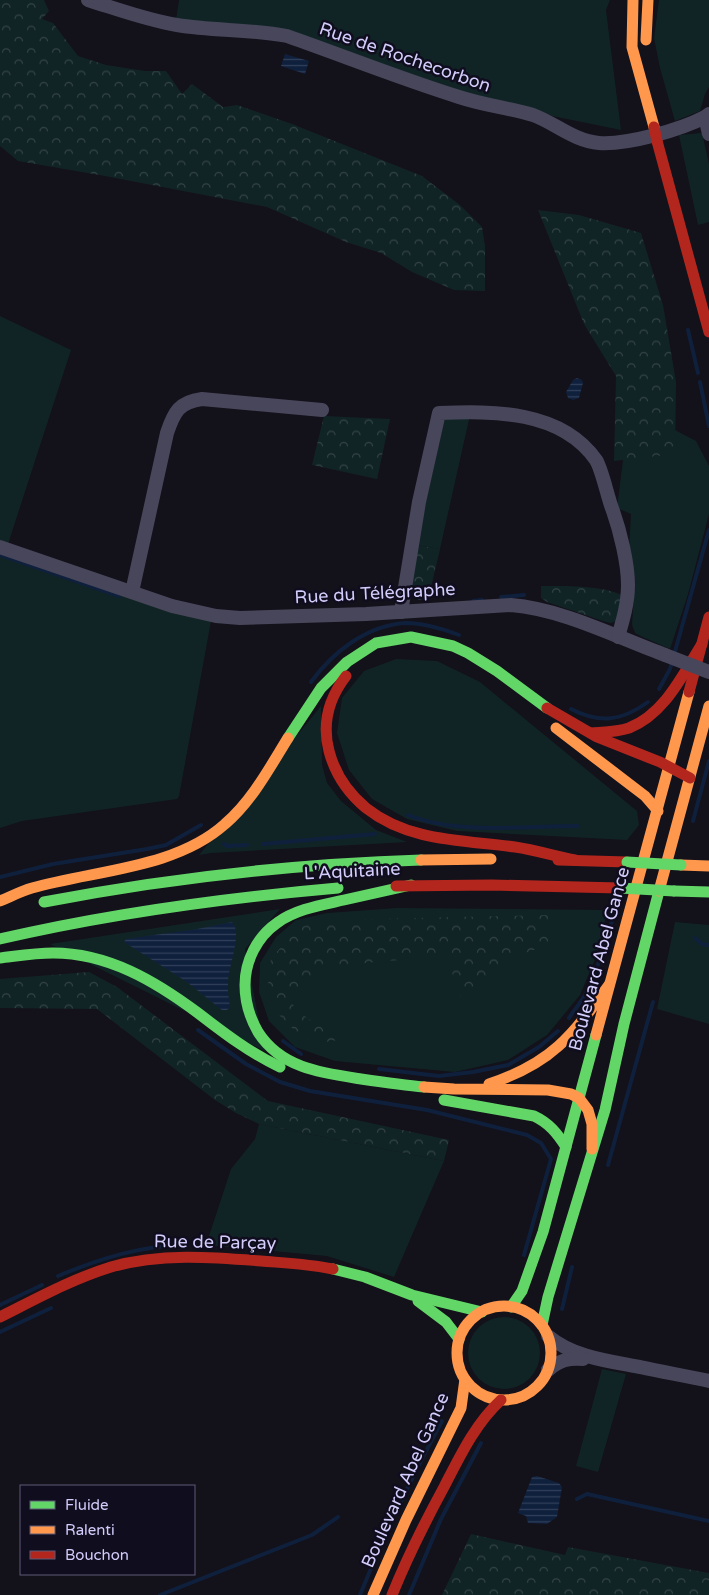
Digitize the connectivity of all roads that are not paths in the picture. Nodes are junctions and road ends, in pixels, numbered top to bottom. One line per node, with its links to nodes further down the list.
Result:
1 (88, 0): 5 (street, Rue de Rochecorbon)
2 (633, 0): 4 (main road)
3 (648, 0): 4 (main road)
4 (647, 101): 7 (main road, bridge)
5 (707, 116): 6 (street)
6 (709, 134)
7 (709, 332)
8 (322, 410): 10 (street)
9 (0, 547): 10 (street, Rue du Télégraphe)
10 (132, 592): 11 (street, Rue du Télégraphe)
11 (401, 612): 13 (street, Rue du Télégraphe); 13 (street)
12 (709, 617): 14 (main road, Boulevard Abel Gance)
13 (618, 637): 15 (street, Rue du Télégraphe, bridge)
14 (702, 644): 17 (main road); 19 (main road, Boulevard Abel Gance)
15 (709, 672)
16 (709, 706): 22 (main road)
17 (589, 733): 19 (main road); 31 (main road)
18 (597, 760): 20 (main road); 24 (main road); 27 (main road)
19 (670, 766): 22 (main road); 23 (main road, Boulevard Abel Gance)
20 (630, 769)
21 (651, 776): 23 (main road)
22 (690, 778): 23 (main road); 39 (main road)
23 (666, 779): 24 (main road, Boulevard Abel Gance)
24 (658, 811): 35 (main road, Boulevard Abel Gance)
25 (498, 859): 32 (main road, L'Aquitaine)
26 (517, 860): 27 (main road)
27 (575, 860): 28 (main road, bridge)
28 (709, 866)
29 (412, 885): 30 (main road, L'Aquitaine, bridge); 33 (main road, L'Aquitaine); 36 (main road)
30 (709, 892)
31 (0, 901)
32 (35, 904)
33 (0, 939)
34 (0, 958): 38 (main road)
35 (609, 985): 36 (main road); 37 (main road, Boulevard Abel Gance)
36 (478, 1089): 37 (main road)
37 (579, 1097): 38 (main road, Boulevard Abel Gance); 39 (main road)
38 (566, 1147): 41 (main road, Boulevard Abel Gance)
39 (592, 1148): 44 (main road)
40 (406, 1293): 42 (main road, Rue de Parçay); 43 (main road, Rue de Parçay); 45 (main road, Rue de Parçay)
41 (511, 1306): 42 (main road); 44 (main road)
42 (482, 1312): 45 (main road)
43 (0, 1317)
44 (545, 1330): 46 (street); 47 (main road)
45 (459, 1339): 48 (main road)
46 (602, 1360): 47 (street); 49 (street)
47 (548, 1370): 50 (main road)
48 (465, 1379): 50 (main road); 51 (main road, Boulevard Abel Gance)
49 (709, 1381)
50 (501, 1400): 52 (main road, Boulevard Abel Gance)
51 (373, 1595)
52 (392, 1595)

